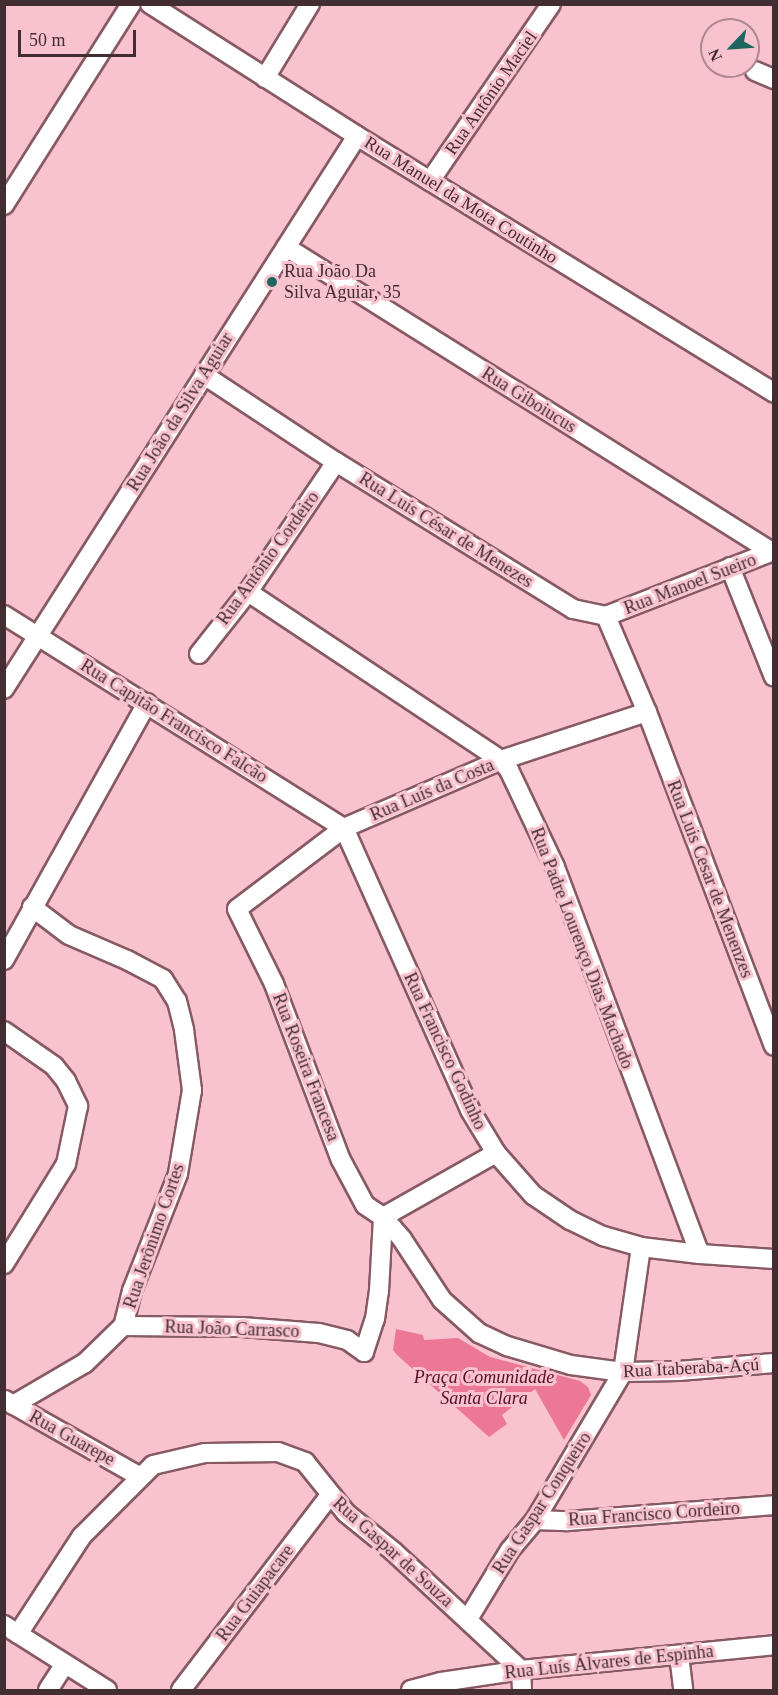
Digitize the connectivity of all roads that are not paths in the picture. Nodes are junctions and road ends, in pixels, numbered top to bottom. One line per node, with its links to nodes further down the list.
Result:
1 (131, 4): 10 (street)
2 (150, 4): 6 (street, Rua Manuel da Mota Coutinho)
3 (310, 4): 6 (street)
4 (551, 4): 9 (street, Rua Antônio Maciel)
5 (760, 73): 7 (street)
6 (265, 78): 8 (street, Rua Manuel da Mota Coutinho)
7 (774, 79)
8 (357, 136): 9 (street, Rua Manuel da Mota Coutinho); 11 (street, Rua João da Silva Aguiar)
9 (430, 182): 13 (street, Rua Manuel da Mota Coutinho)
10 (4, 206)
11 (286, 247): 12 (street, Rua João da Silva Aguiar); 15 (street, Rua Giboiucus)
12 (204, 375): 14 (street, Rua Luís César de Menezes); 20 (street, Rua João da Silva Aguiar)
13 (774, 393)
14 (336, 462): 17 (street, Rua Antônio Cordeiro); 19 (street, Rua Luís César de Menezes)
15 (773, 552): 16 (street, Rua Manoel Sueiro)
16 (730, 567): 19 (street, Rua Manoel Sueiro); 22 (street)
17 (248, 592): 21 (street, Rua Antônio Cordeiro); 26 (street, Rua Padre Lourenço Dias Machado)
18 (4, 615): 20 (street, Rua Capitão Francisco Falcão)
19 (606, 616): 25 (street)
20 (38, 637): 23 (street, Rua João da Silva Aguiar); 24 (street, Rua Capitão Francisco Falcão)
21 (199, 654)
22 (774, 677)
23 (4, 689)
24 (147, 703): 27 (street, Rua Capitão Francisco Falcão); 28 (street)
25 (647, 712): 26 (street, Rua Luís da Costa); 32 (street, Rua Luis Cesar de Menenzes)
26 (501, 760): 27 (street, Rua Luís da Costa); 36 (street, Rua Padre Lourenço Dias Machado)
27 (344, 828): 29 (street, Rua Luís da Costa); 33 (street, Rua Francisco Godinho)
28 (32, 907): 30 (street); 39 (street, Rua Jerônimo Cortes)
29 (237, 909): 34 (street, Rua Roseira Francesa)
30 (4, 960)
31 (4, 1031): 38 (street)
32 (774, 1046)
33 (496, 1153): 34 (street); 35 (street, Rua Francisco Godinho)
34 (383, 1217): 39 (street, Rua João Carrasco); 41 (street, Rua Itaberaba-Açú)
35 (641, 1247): 36 (street, Rua Francisco Godinho); 41 (street, Rua Gaspar Conqueiro)
36 (700, 1254): 37 (street, Rua Francisco Godinho)
37 (774, 1259)
38 (4, 1264)
39 (123, 1326): 42 (street)
40 (774, 1363): 41 (street, Rua Itaberaba-Açú)
41 (623, 1372): 46 (street, Rua Gaspar Conqueiro)
42 (9, 1402): 43 (street, Rua Guarepe)
43 (139, 1476): 44 (street, Rua Gaspar de Souza); 48 (street, Rua Gaspar de Souza)
44 (330, 1495): 47 (street, Rua Gaspar de Souza); 55 (street, Rua Guiapacare)
45 (774, 1505): 46 (street, Rua Francisco Cordeiro)
46 (535, 1520): 47 (street, Rua Gaspar Conqueiro)
47 (468, 1619): 52 (street, Rua Gaspar de Souza)
48 (11, 1629): 51 (street)
49 (774, 1645): 50 (street, Rua Luís Álvares de Espinha)
50 (679, 1654): 52 (street, Rua Luís Álvares de Espinha); 58 (street)
51 (65, 1664): 53 (street); 54 (street)
52 (521, 1670): 56 (street, Rua Luís Álvares de Espinha); 57 (street)
53 (48, 1690)
54 (107, 1690)
55 (181, 1690)
56 (411, 1690)
57 (522, 1690)
58 (683, 1690)

